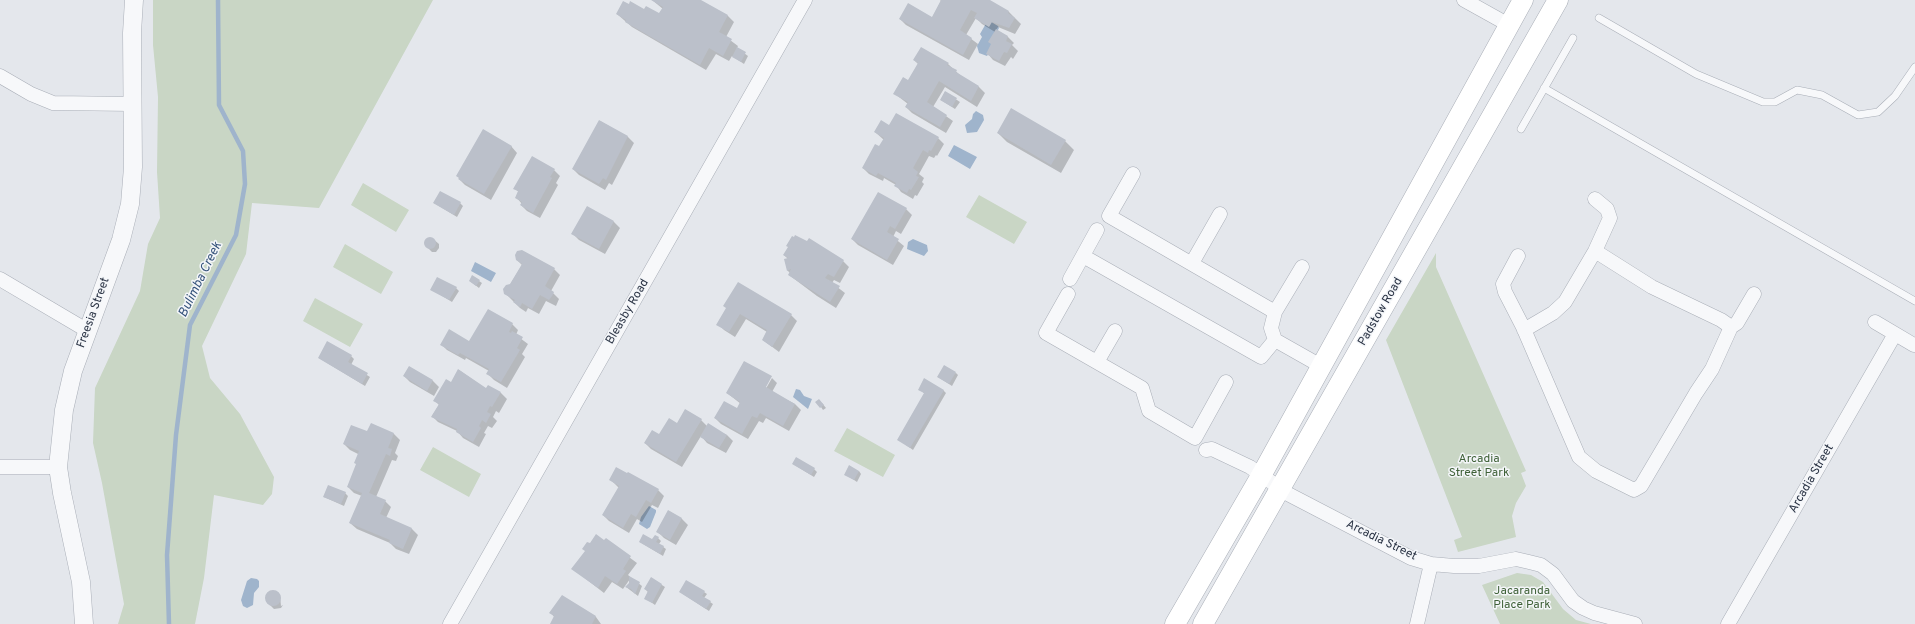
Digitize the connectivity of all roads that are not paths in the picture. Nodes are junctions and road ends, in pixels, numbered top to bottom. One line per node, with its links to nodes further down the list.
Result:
1 (134, 0): 12 (street, Freesia Street)
2 (805, 0): 47 (street, Bleasby Road)
3 (1464, 0): 7 (street)
4 (1523, 0): 7 (main road)
5 (1558, 0): 44 (main road, Padstow Road)
6 (1599, 18): 9 (lane)
7 (1509, 25): 38 (main road)
8 (1573, 38): 11 (lane)
9 (1915, 67)
10 (0, 76): 12 (street)
11 (1544, 88): 13 (lane); 27 (lane)
12 (133, 104): 32 (street, Freesia Street)
13 (1521, 129)
14 (1133, 174): 21 (street)
15 (1595, 199): 18 (street)
16 (1220, 214): 21 (street)
17 (1097, 230): 19 (street)
18 (1595, 251): 30 (street); 31 (street)
19 (1083, 256): 24 (street); 35 (street)
20 (1518, 256): 31 (street)
21 (1192, 263): 28 (street)
22 (1302, 267): 28 (street)
23 (0, 279): 32 (street)
24 (1070, 279)
25 (1068, 294): 37 (street)
26 (1754, 294): 30 (street)
27 (1915, 301)
28 (1275, 312): 35 (street)
29 (1875, 322): 34 (street)
30 (1731, 327): 31 (street)
31 (1524, 330)
32 (88, 331): 42 (street, Freesia Street)
33 (1115, 331): 37 (street)
34 (1895, 334): 36 (street); 52 (street, Arcadia Street)
35 (1275, 340): 38 (street)
36 (1914, 345)
37 (1097, 362): 39 (street)
38 (1321, 366): 43 (main road)
39 (1226, 382)
40 (1206, 450): 43 (street, Arcadia Street)
41 (0, 467): 42 (street)
42 (58, 467): 46 (street, Freesia Street)
43 (1262, 474): 44 (street, Arcadia Street); 48 (main road)
44 (1281, 488): 45 (street, Arcadia Street); 49 (main road, Padstow Road)
45 (1431, 564): 50 (street); 51 (street, Arcadia Street)
46 (84, 624)
47 (450, 624)
48 (1175, 624)
49 (1203, 624)
50 (1417, 624)
51 (1635, 624)
52 (1728, 624)

